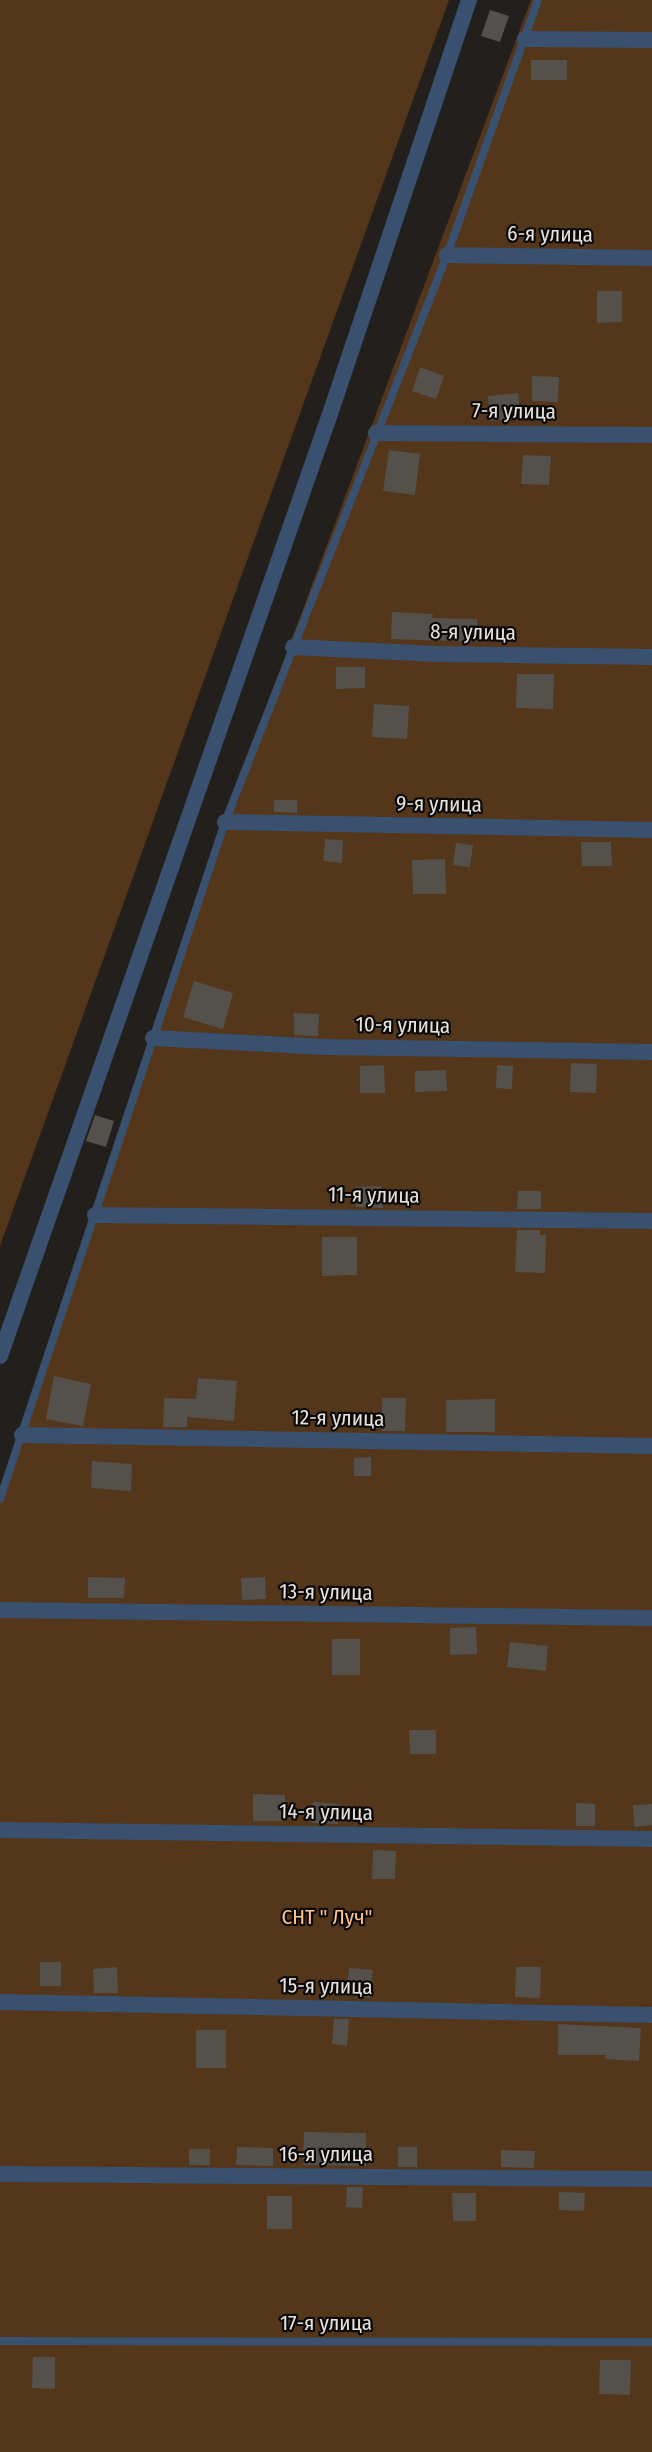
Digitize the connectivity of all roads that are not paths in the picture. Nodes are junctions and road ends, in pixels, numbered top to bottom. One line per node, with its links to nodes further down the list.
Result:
1 (469, 0): 17 (street)
2 (538, 0): 3 (lane)
3 (525, 39): 4 (street); 5 (lane)
4 (652, 40)
5 (447, 255): 6 (street, 6-я улица); 7 (lane)
6 (652, 258)
7 (376, 433): 8 (street, 7-я улица); 9 (lane)
8 (652, 435)
9 (293, 647): 10 (street, 8-я улица); 11 (lane)
10 (652, 657)
11 (225, 822): 12 (street, 9-я улица); 13 (lane)
12 (652, 830)
13 (153, 1038): 14 (street, 10-я улица); 15 (lane)
14 (652, 1052)
15 (95, 1215): 16 (street, 11-я улица); 18 (lane)
16 (652, 1221)
17 (0, 1356)
18 (22, 1435): 19 (street, 12-я улица); 20 (lane)
19 (652, 1446)
20 (0, 1499)
21 (0, 1610): 22 (street, 13-я улица)
22 (652, 1618)
23 (0, 1830): 24 (street, 14-я улица)
24 (652, 1839)
25 (0, 2002): 26 (street, 15-я улица)
26 (652, 2014)
27 (0, 2174): 28 (street, 16-я улица)
28 (652, 2179)
29 (0, 2341): 30 (lane, 17-я улица)
30 (652, 2342)

